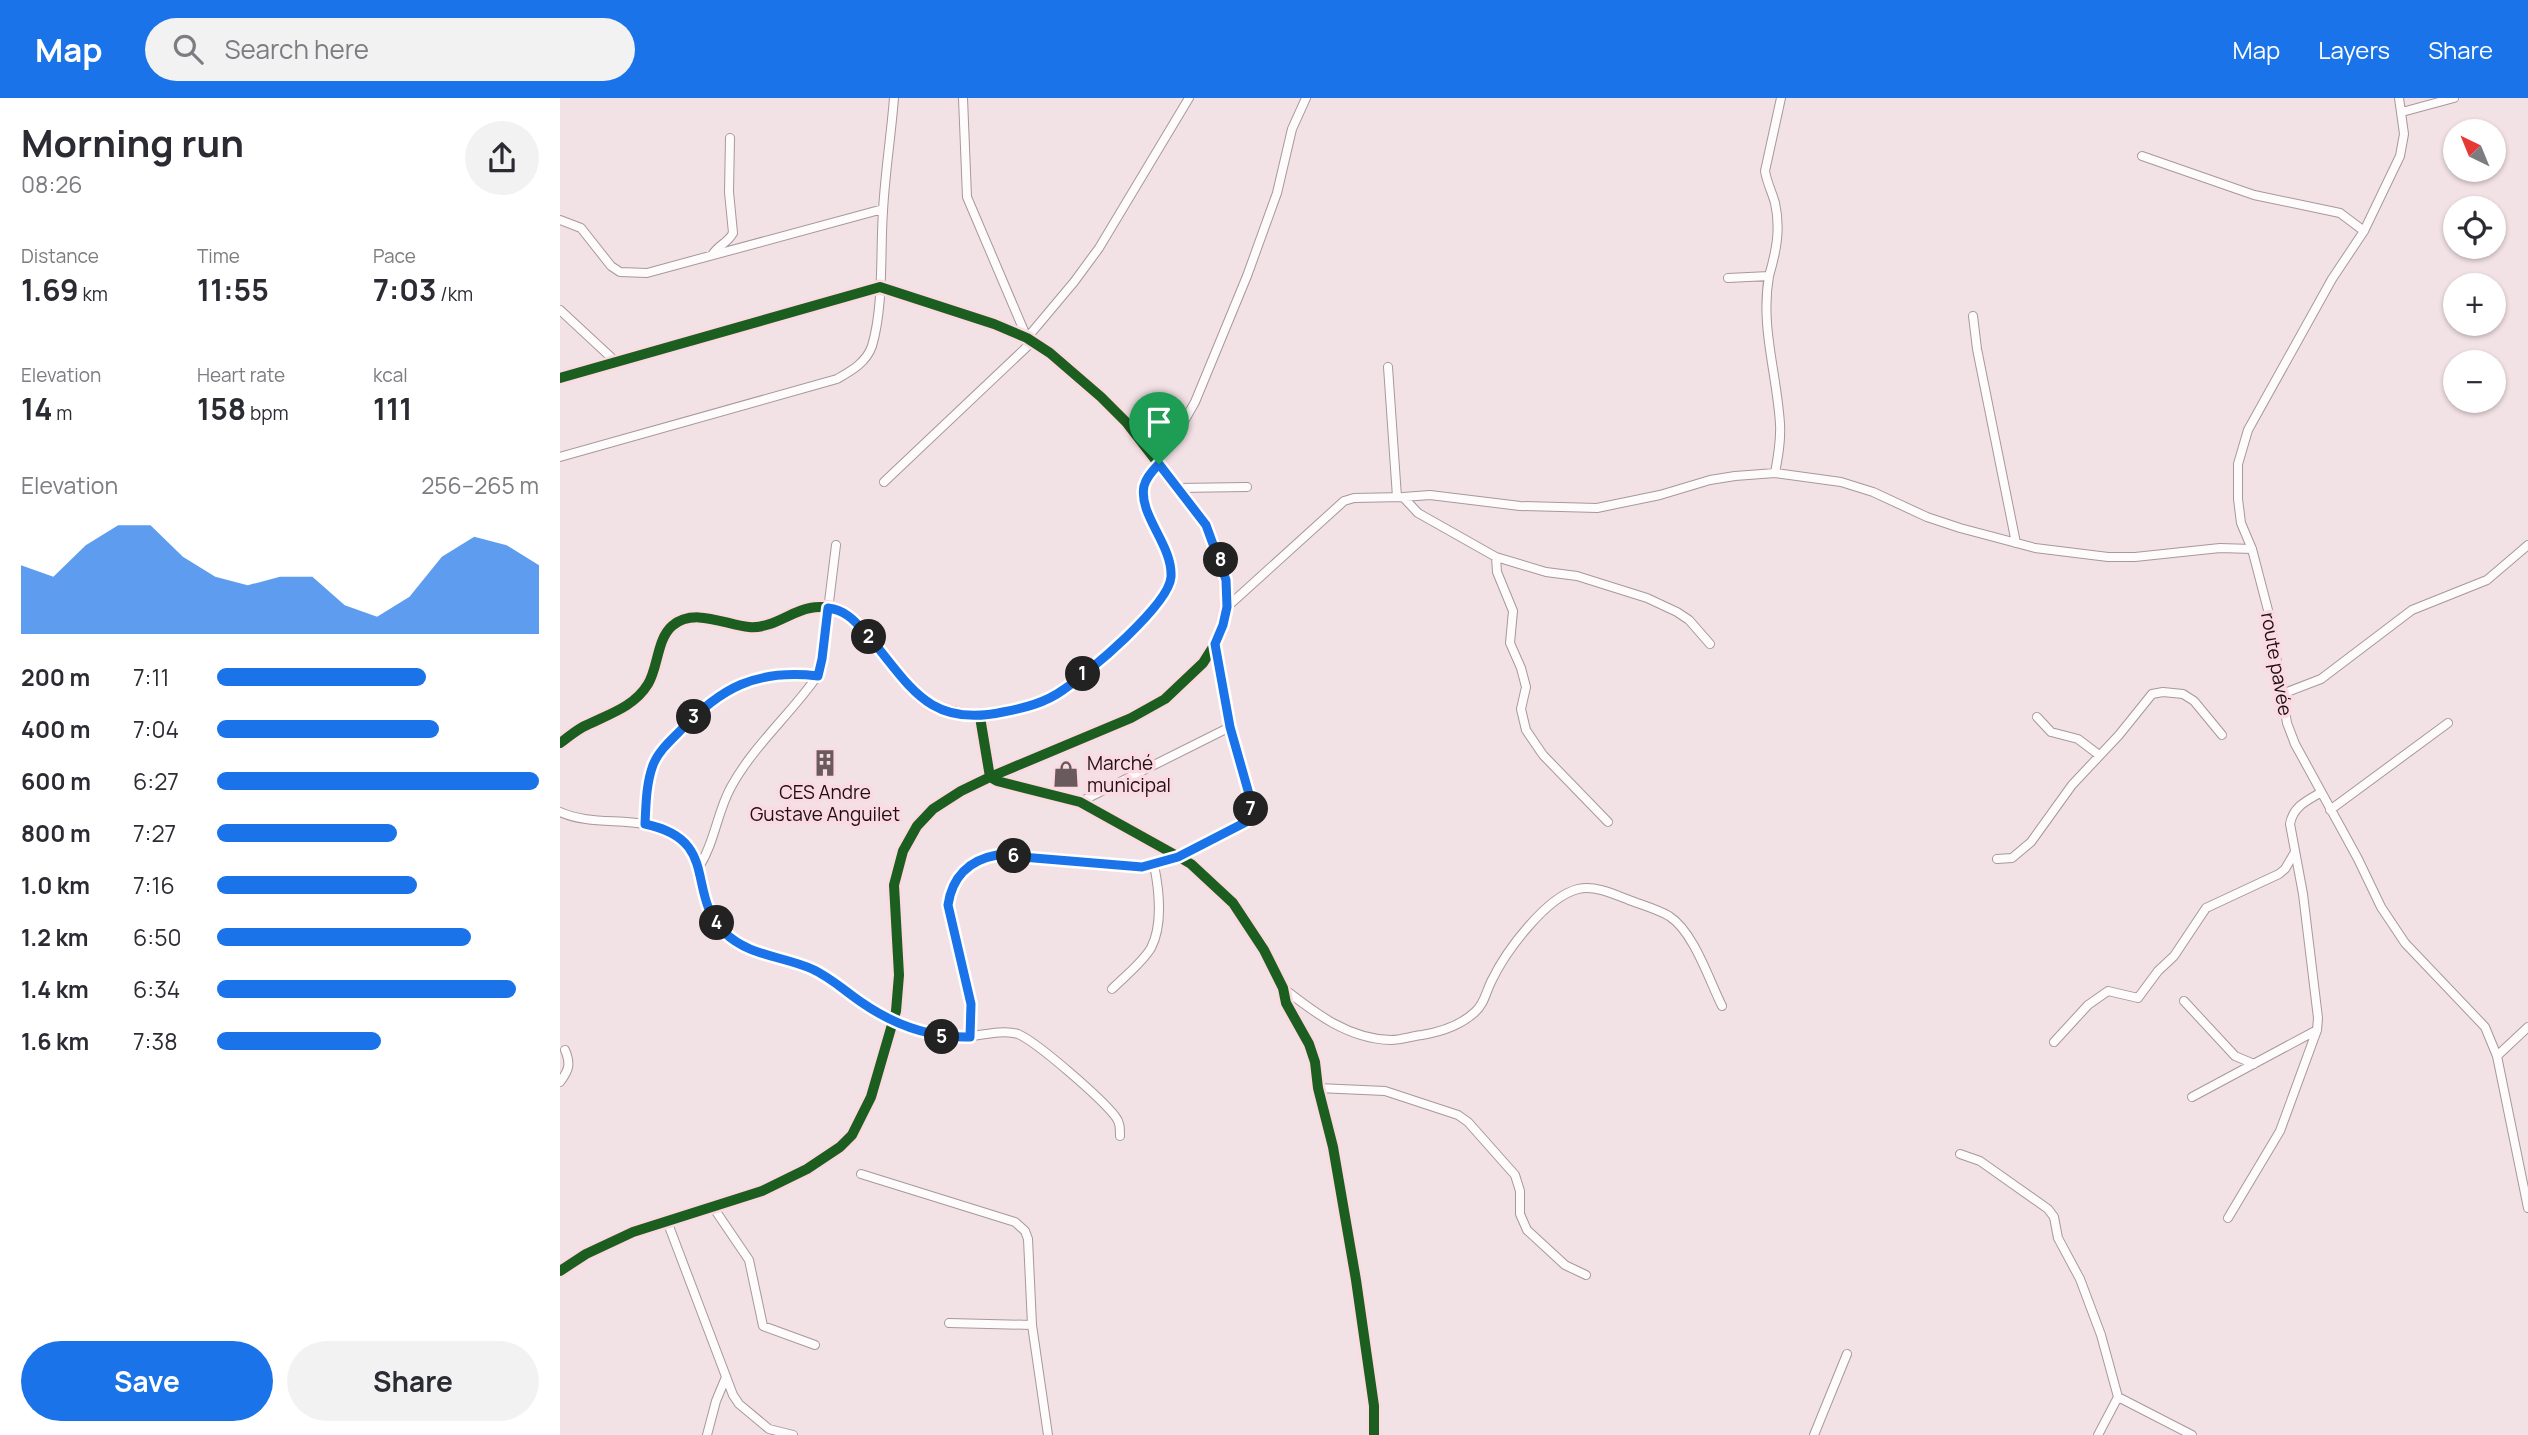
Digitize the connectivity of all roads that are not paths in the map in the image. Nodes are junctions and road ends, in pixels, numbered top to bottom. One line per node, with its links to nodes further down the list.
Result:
1 (894, 98): 11 (street)
2 (963, 98): 20 (street)
3 (1189, 98): 20 (street)
4 (1306, 98): 24 (street)
5 (1781, 98): 15 (street)
6 (2399, 98): 8 (street, route pavée)
7 (2454, 98): 8 (street)
8 (2402, 112): 13 (street, route pavée)
9 (730, 138): 14 (street)
10 (2142, 156): 13 (street)
11 (883, 209): 14 (street); 17 (street)
12 (560, 220): 14 (street)
13 (2364, 232): 35 (street, route pavée)
14 (712, 255)
15 (1769, 276): 16 (street); 27 (street)
16 (1728, 278)
17 (880, 287): 20 (street); 21 (street); 25 (street)
18 (560, 310): 21 (street)
19 (1973, 316): 32 (street)
20 (1030, 339): 24 (street); 28 (street)
21 (615, 361): 23 (street)
22 (1388, 367): 31 (street)
23 (560, 378)
24 (1153, 456): 26 (street)
25 (560, 457)
26 (1159, 464): 30 (street); 43 (street)
27 (1775, 473): 31 (street); 32 (street)
28 (884, 482)
29 (1247, 487): 30 (street)
30 (1178, 488): 37 (street)
31 (1400, 497): 36 (street); 37 (street)
32 (2015, 543): 35 (street)
33 (836, 545): 38 (street)
34 (2528, 545): 42 (street)
35 (2252, 549): 42 (street, route pavée)
36 (1496, 557): 40 (street); 55 (street)
37 (1227, 607): 39 (street)
38 (828, 608): 41 (street); 43 (street); 48 (street)
39 (1215, 644): 46 (street); 50 (street)
40 (1710, 644)
41 (818, 676): 56 (street); 61 (street)
42 (2282, 694): 51 (street, route pavée)
43 (980, 717): 50 (street)
44 (2038, 717): 49 (street)
45 (2448, 723): 53 (street)
46 (1230, 727): 52 (street); 58 (street)
47 (2222, 735): 49 (street)
48 (560, 743)
49 (2099, 755): 59 (street)
50 (990, 777): 52 (street); 66 (street)
51 (2320, 793): 53 (street, route pavée); 57 (street)
52 (1080, 802): 58 (street)
53 (2330, 810): 72 (street, route pavée)
54 (560, 812): 56 (street)
55 (1608, 822)
56 (645, 824): 61 (street)
57 (2295, 852): 68 (street); 70 (street)
58 (1178, 857): 60 (street); 62 (street)
59 (1997, 859)
60 (1154, 865): 63 (street); 69 (street)
61 (699, 867): 66 (street)
62 (1283, 988): 65 (street); 75 (street)
63 (1112, 989)
64 (2184, 1001): 73 (street)
65 (1721, 1006)
66 (893, 1023): 69 (street); 80 (street)
67 (2528, 1027): 72 (street)
68 (2317, 1030): 73 (street); 82 (street)
69 (970, 1037): 77 (street)
70 (2054, 1042)
71 (565, 1050): 74 (street)
72 (2497, 1056): 81 (street, route pavée)
73 (2254, 1064): 76 (street)
74 (560, 1082)
75 (1318, 1088): 85 (street); 95 (street)
76 (2192, 1097)
77 (1120, 1136)
78 (1960, 1154): 91 (street)
79 (861, 1174): 87 (street)
80 (713, 1207): 83 (street); 88 (street)
81 (2528, 1208)
82 (2228, 1218)
83 (667, 1220): 84 (street); 90 (street)
84 (560, 1271)
85 (1587, 1275)
86 (949, 1323): 87 (street)
87 (1032, 1325): 94 (street)
88 (815, 1345)
89 (1847, 1354): 96 (street)
90 (726, 1377): 92 (street); 93 (street)
91 (2118, 1397): 97 (street); 98 (street)
92 (706, 1435)
93 (793, 1435)
94 (1048, 1435)
95 (1374, 1435)
96 (1814, 1435)
97 (2098, 1435)
98 (2192, 1435)

